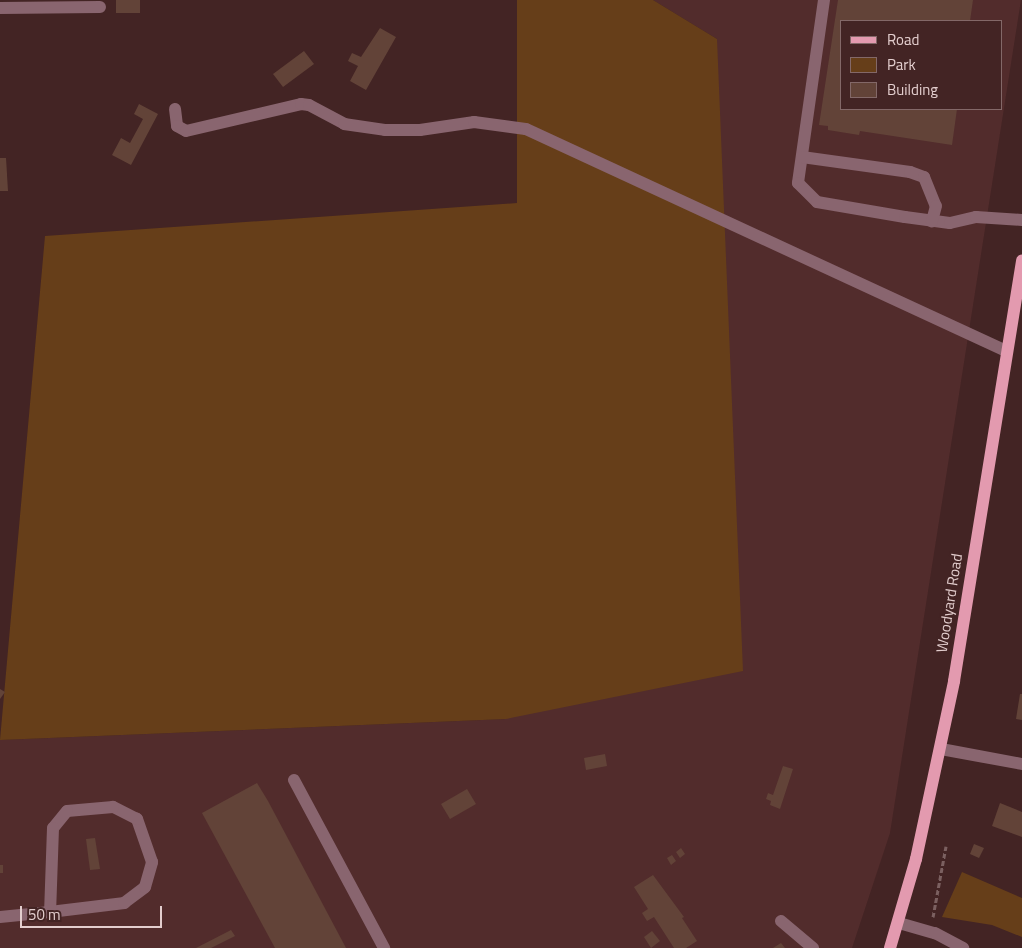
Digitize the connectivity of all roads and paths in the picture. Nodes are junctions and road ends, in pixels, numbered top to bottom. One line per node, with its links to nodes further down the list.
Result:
1 (824, 0): 6 (street)
2 (20, 4): 3 (street); 4 (street)
3 (100, 7)
4 (0, 8)
5 (174, 109): 10 (street)
6 (802, 157): 8 (street); 8 (street)
7 (1022, 220): 8 (street)
8 (932, 221)
9 (1022, 260): 10 (main road, Woodyard Road)
10 (1006, 352): 11 (main road, Woodyard Road)
11 (940, 749): 12 (street); 19 (main road, Woodyard Road)
12 (1022, 764)
13 (294, 780): 20 (street)
14 (946, 846): 17 (path)
15 (50, 912): 15 (street); 16 (street)
16 (0, 917)
17 (933, 919)
18 (781, 921): 21 (street)
19 (899, 923): 22 (main road, Woodyard Road); 23 (street)
20 (384, 948)
21 (813, 948)
22 (890, 948)
23 (963, 948)

